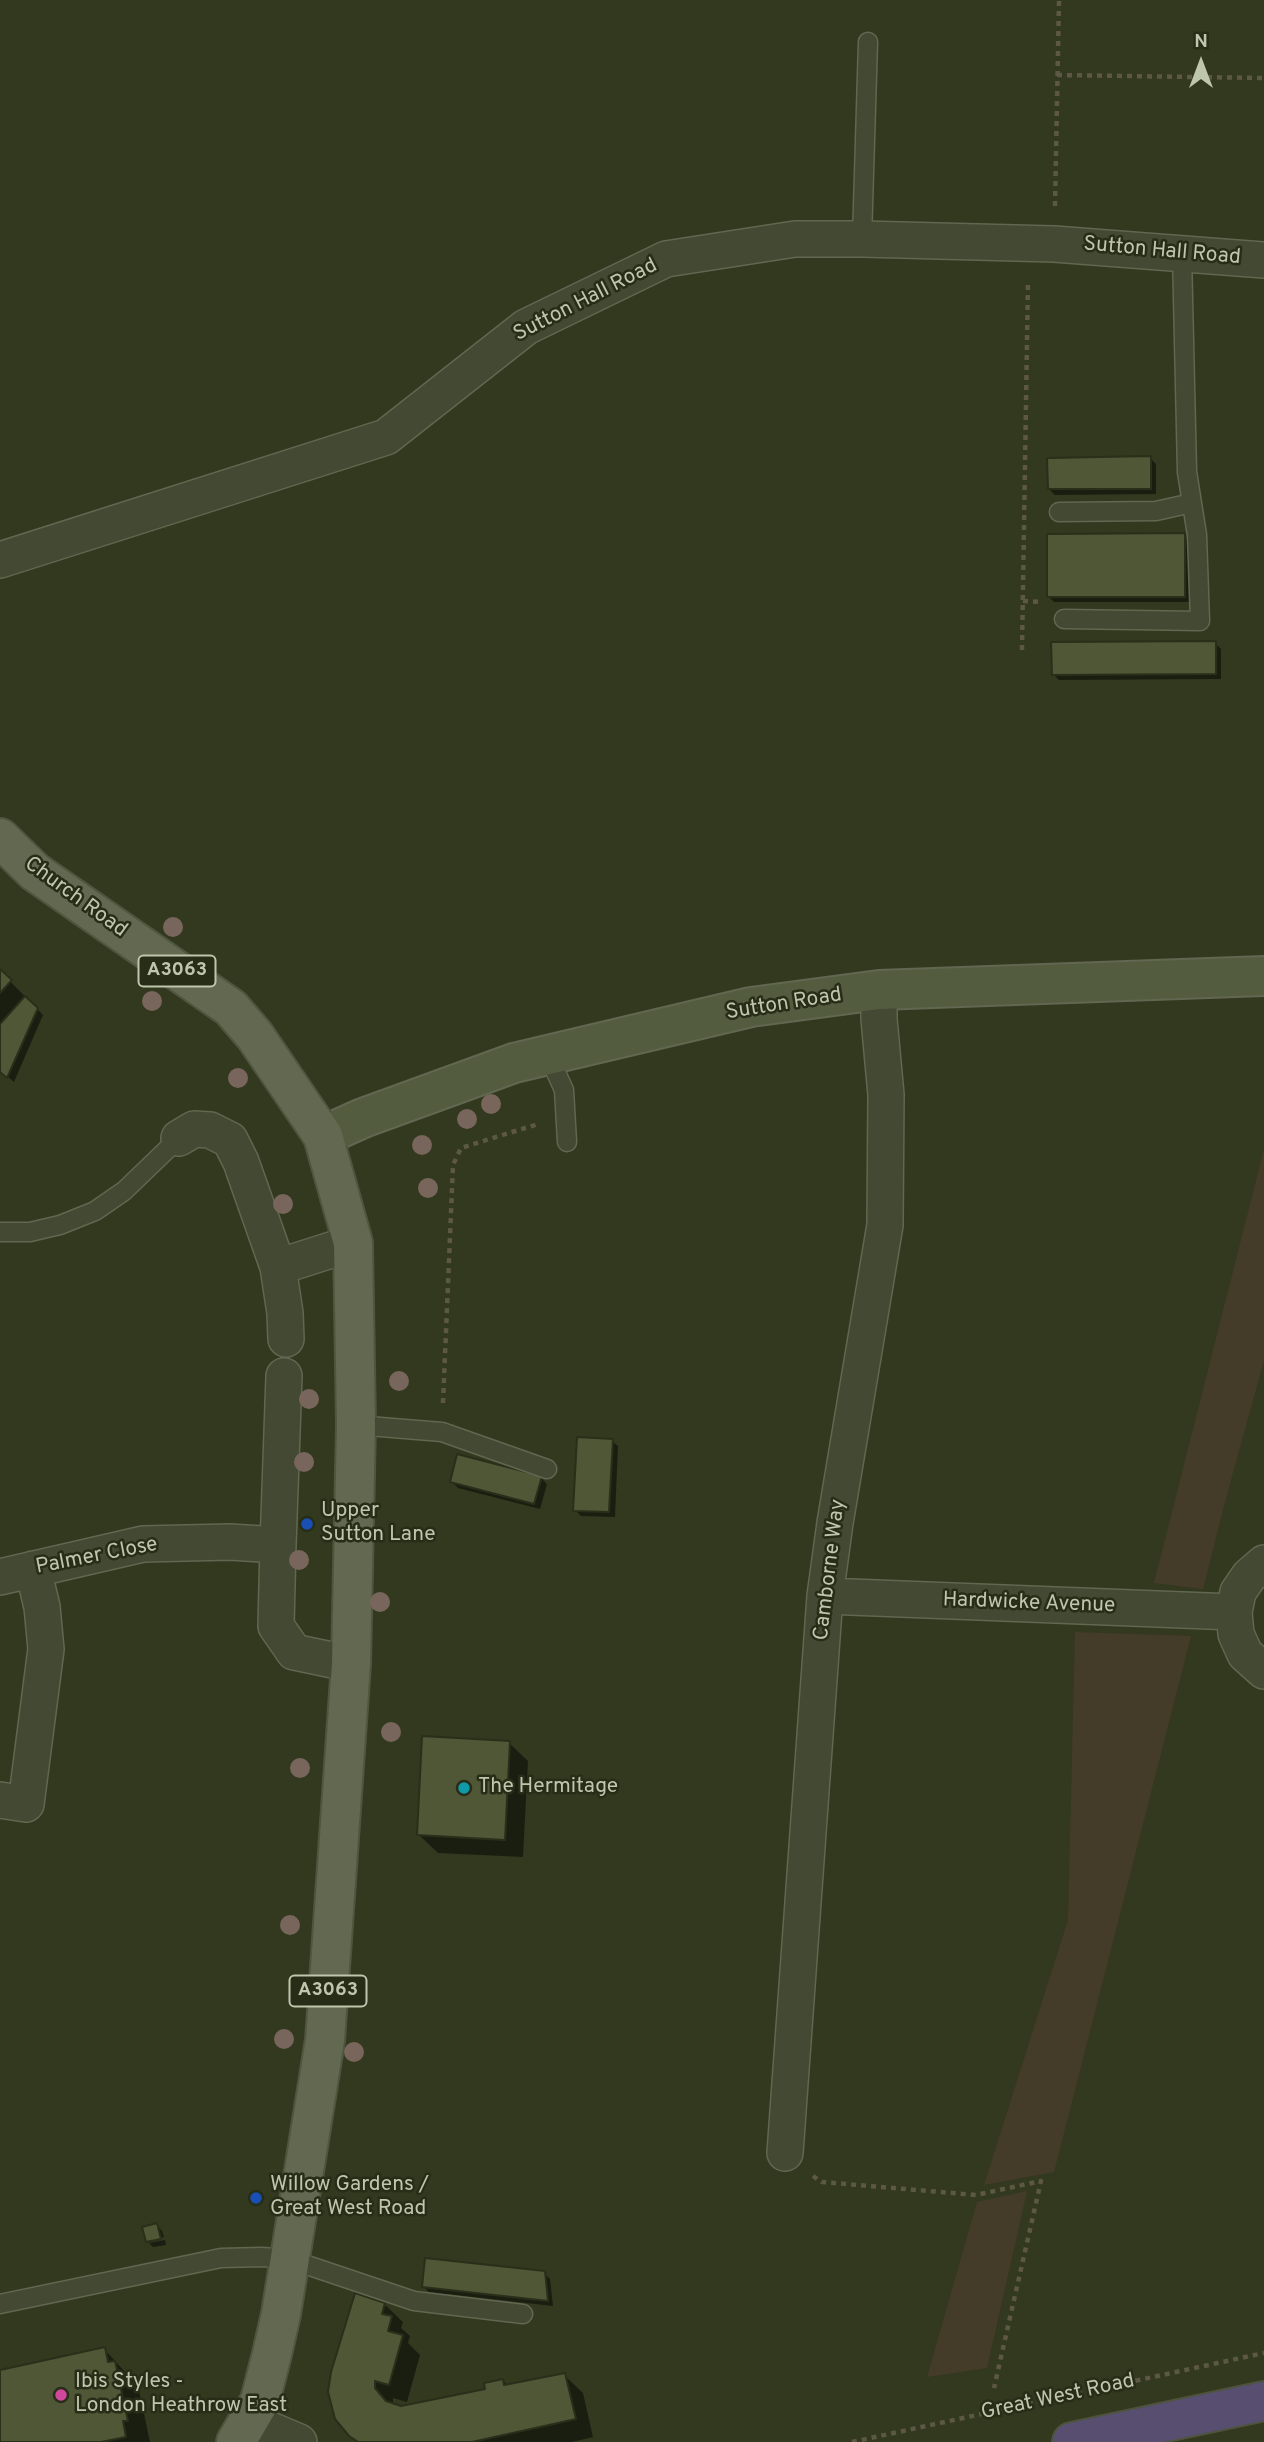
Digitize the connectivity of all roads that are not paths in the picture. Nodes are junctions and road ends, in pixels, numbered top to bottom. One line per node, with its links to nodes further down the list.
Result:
1 (868, 42): 2 (lane)
2 (862, 239): 3 (street, Sutton Hall Road); 7 (street, Sutton Hall Road)
3 (1182, 254): 4 (street, Sutton Hall Road); 5 (lane)
4 (1264, 260)
5 (1192, 503): 6 (lane); 8 (lane)
6 (1059, 512)
7 (0, 560)
8 (1065, 619)
9 (2, 844): 13 (main road, Church Road / A3063)
10 (1264, 976): 11 (street, Sutton Road)
11 (879, 990): 12 (street, Sutton Road); 27 (street, Camborne Way)
12 (548, 1055): 13 (street, Sutton Road); 15 (lane)
13 (323, 1136): 17 (main road, A3063)
14 (179, 1138): 16 (lane); 18 (street)
15 (567, 1142)
16 (0, 1231)
17 (353, 1243): 18 (street); 21 (main road, A3063)
18 (278, 1267): 19 (street)
19 (286, 1339)
20 (284, 1376): 23 (street)
21 (356, 1425): 22 (lane); 29 (main road, A3063)
22 (547, 1469)
23 (278, 1545): 25 (street, Palmer Close); 29 (street)
24 (1264, 1563): 28 (street)
25 (33, 1569): 26 (street, Palmer Close); 31 (street)
26 (0, 1577)
27 (825, 1596): 28 (street, Hardwicke Avenue); 32 (street, Camborne Way)
28 (1234, 1612): 30 (street)
29 (351, 1664): 33 (main road, A3063)
30 (1264, 1671)
31 (0, 1800)
32 (785, 2153)
33 (289, 2259): 34 (lane); 35 (lane); 37 (main road, A3063)
34 (0, 2304)
35 (523, 2314)
36 (1264, 2401): 39 (highway)
37 (253, 2427): 38 (street)
38 (299, 2442)
39 (1072, 2442)

